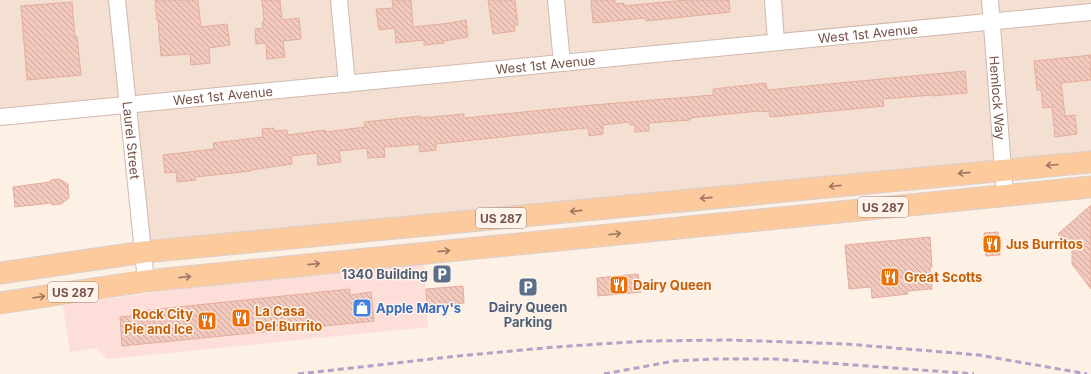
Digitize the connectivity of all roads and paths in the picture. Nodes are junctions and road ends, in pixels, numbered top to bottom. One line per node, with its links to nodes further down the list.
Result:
1 (117, 0): 11 (street, Laurel Street)
2 (339, 0): 10 (street)
3 (556, 0): 9 (street)
4 (773, 0): 8 (street)
5 (990, 0): 7 (street, Hemlock Way)
6 (1091, 12): 7 (street, West 1st Avenue)
7 (992, 22): 8 (street, West 1st Avenue); 14 (street, Hemlock Way)
8 (776, 42): 9 (street, West 1st Avenue)
9 (562, 63): 10 (street, West 1st Avenue)
10 (347, 84): 11 (street, West 1st Avenue)
11 (127, 105): 12 (street, West 1st Avenue); 17 (street, Laurel Street)
12 (0, 117)
13 (1091, 162): 14 (main road, US 287, one-way to 14)
14 (1003, 169): 16 (street, Hemlock Way); 17 (main road, US 287, one-way to 17)
15 (1091, 187): 16 (main road, US 287)
16 (1005, 195): 19 (main road, US 287, one-way to 16)
17 (144, 252): 18 (main road, US 287); 19 (street, Laurel Street)
18 (0, 272)
19 (146, 281): 20 (main road, US 287, one-way to 19)
20 (0, 303)

